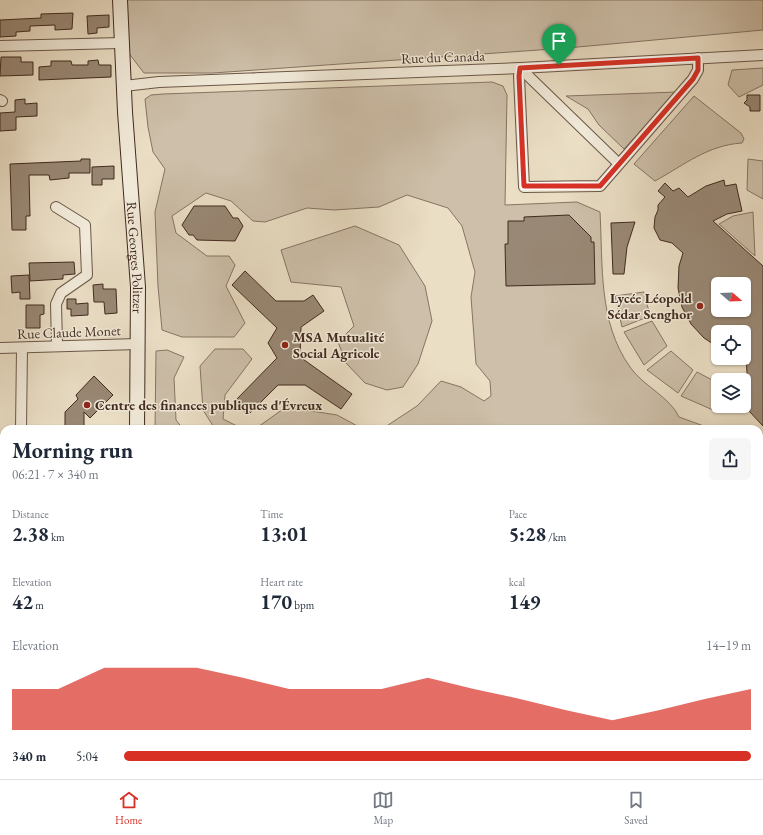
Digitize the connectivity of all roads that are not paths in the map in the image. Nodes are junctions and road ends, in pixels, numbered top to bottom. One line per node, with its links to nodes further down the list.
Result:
1 (120, 0): 2 (street)
2 (121, 42): 3 (street); 7 (street, Rue Georges Politzer)
3 (0, 46)
4 (763, 55): 5 (street, Rue du Canada)
5 (698, 58): 6 (street, Rue du Canada); 8 (street)
6 (520, 68): 7 (street, Rue du Canada); 8 (street); 8 (street)
7 (124, 86): 10 (street, Rue Georges Politzer)
8 (618, 163)
9 (56, 207): 11 (street)
10 (138, 344): 11 (street, Rue Claude Monet); 15 (street, Rue Georges Politzer)
11 (57, 346): 13 (street, Rue Claude Monet)
12 (0, 348): 13 (street, Rue Claude Monet)
13 (22, 348): 14 (street)
14 (22, 425)
15 (137, 425)

